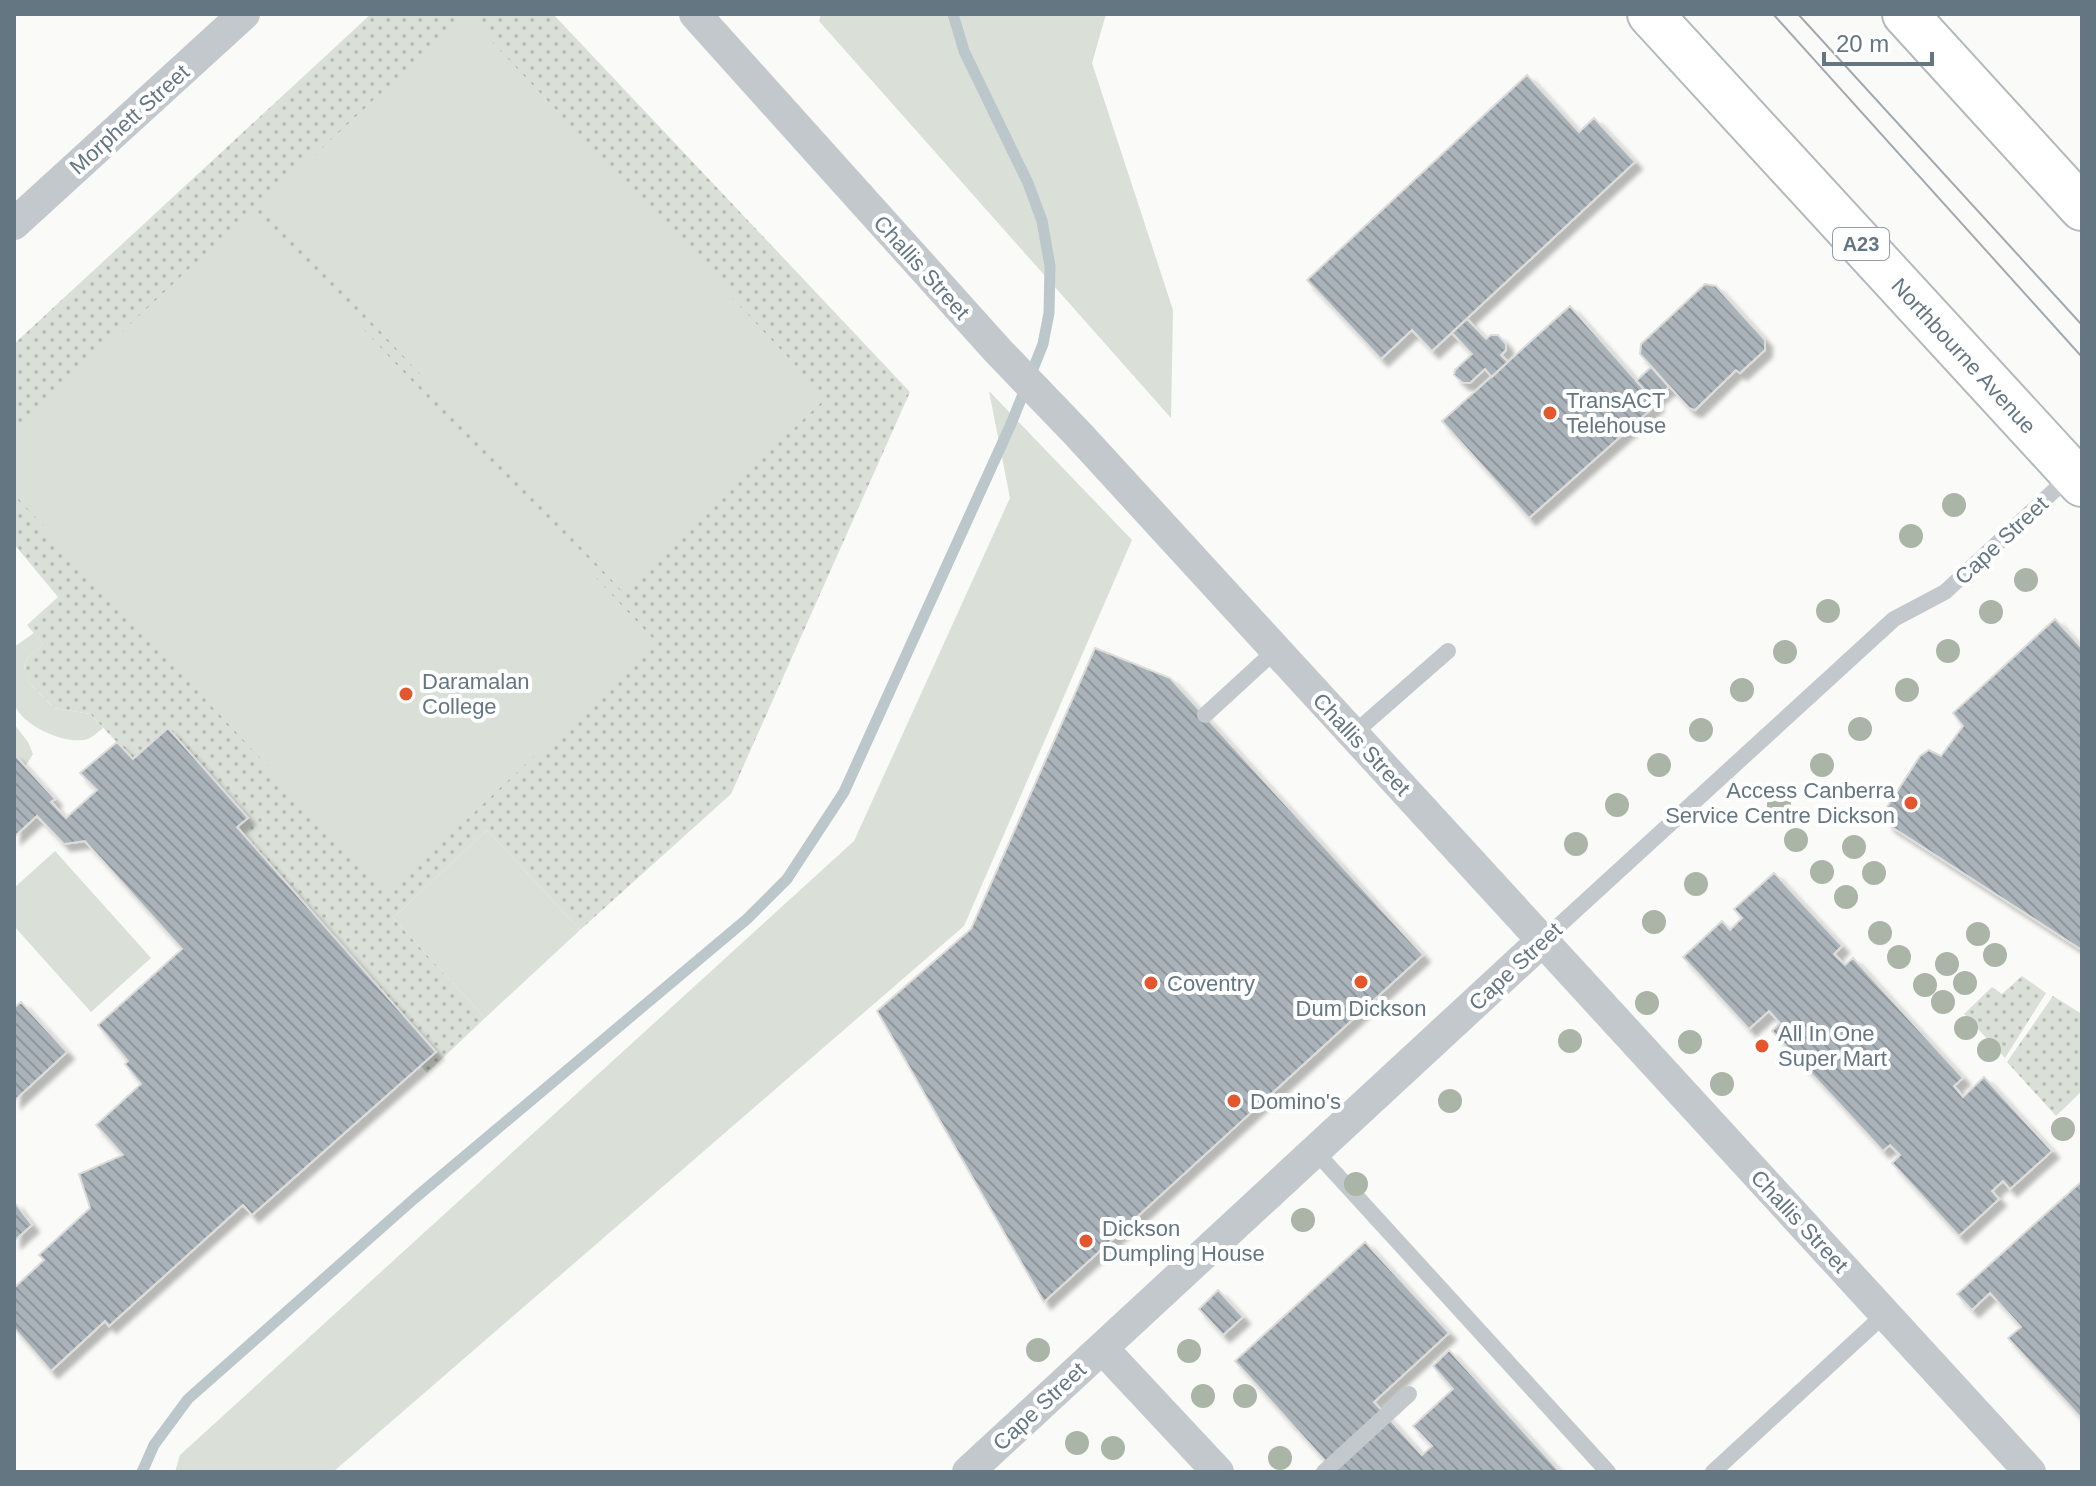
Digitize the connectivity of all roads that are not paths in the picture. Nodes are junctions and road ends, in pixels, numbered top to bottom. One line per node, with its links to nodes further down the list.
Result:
1 (244, 14): 6 (street, Morphett Street)
2 (695, 14): 8 (street, Challis Street)
3 (1650, 14): 7 (highway, Northbourne Avenue / A23)
4 (1905, 14): 5 (highway)
5 (2082, 208)
6 (14, 224)
7 (2077, 479): 12 (lane, Cape Street)
8 (1276, 650): 10 (lane); 11 (street, Challis Street)
9 (1448, 651): 11 (lane)
10 (1205, 715)
11 (1353, 734): 12 (street, Challis Street)
12 (1542, 941): 13 (street, Cape Street); 14 (street, Challis Street)
13 (1315, 1151): 15 (street, Cape Street); 20 (lane)
14 (1885, 1314): 21 (lane); 22 (street, Challis Street)
15 (1102, 1348): 17 (street, Cape Street); 18 (street)
16 (1409, 1394): 19 (lane)
17 (968, 1472)
18 (1218, 1472)
19 (1324, 1472)
20 (1608, 1472)
21 (1713, 1472)
22 (2030, 1472)

